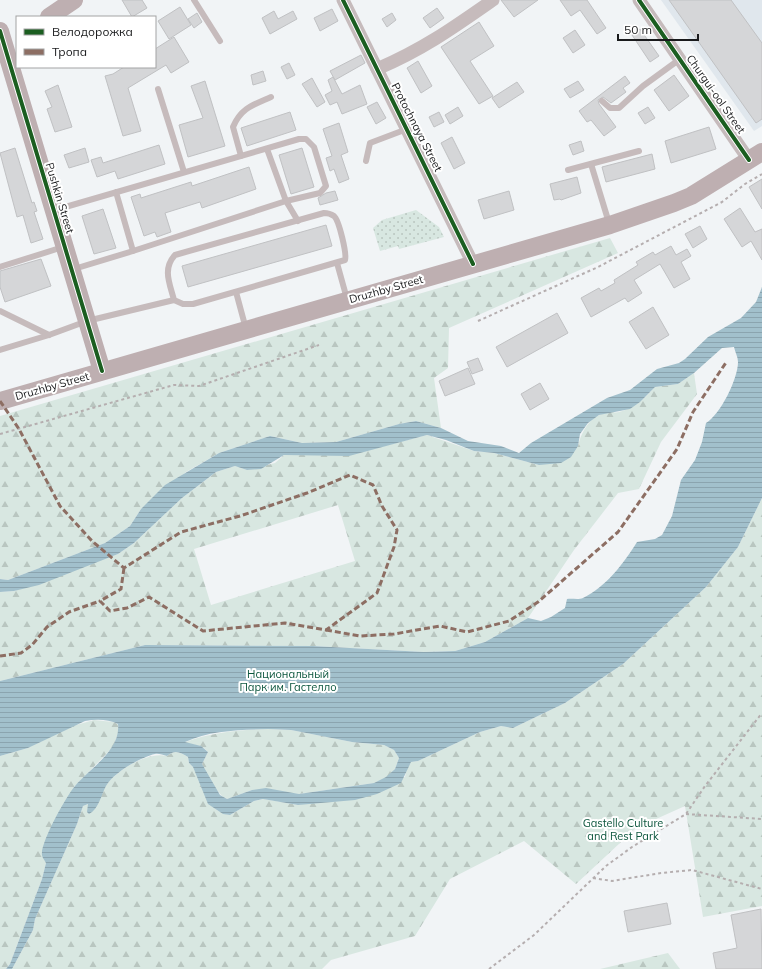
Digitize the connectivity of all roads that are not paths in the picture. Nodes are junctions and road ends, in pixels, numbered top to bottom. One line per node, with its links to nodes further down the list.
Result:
1 (74, 0): 6 (main road)
2 (194, 0): 7 (lane)
3 (343, 0): 10 (street, Protochnaya Street)
4 (493, 0): 10 (street)
5 (639, 0): 9 (street, Churgui-ool Street)
6 (50, 16)
7 (220, 40)
8 (5, 42): 25 (main road, Pushkin Street)
9 (680, 59): 13 (lane); 18 (street, Churgui-ool Street)
10 (377, 69): 14 (street, Protochnaya Street)
11 (158, 89): 22 (lane)
12 (271, 97): 17 (lane)
13 (602, 101)
14 (408, 129): 19 (lane); 31 (street, Protochnaya Street)
15 (267, 149): 17 (lane); 24 (lane); 24 (lane)
16 (639, 151): 20 (lane)
17 (241, 156): 22 (lane)
18 (756, 156): 27 (main road, Druzhby Street)
19 (366, 161)
20 (591, 164): 21 (lane); 27 (lane)
21 (568, 170)
22 (184, 172): 23 (lane)
23 (116, 192): 25 (lane); 29 (lane)
24 (286, 201): 26 (lane); 29 (lane)
25 (54, 211): 28 (main road, Pushkin Street)
26 (298, 220): 30 (lane); 35 (lane)
27 (610, 225): 31 (main road, Druzhby Street)
28 (65, 247): 32 (lane); 33 (main road, Pushkin Street)
29 (133, 251): 33 (lane)
30 (337, 263): 34 (lane); 36 (lane)
31 (473, 264): 36 (main road, Druzhby Street)
32 (0, 267)
33 (72, 269): 38 (main road, Pushkin Street)
34 (236, 292): 35 (lane); 39 (lane)
35 (174, 300): 38 (lane)
36 (348, 300): 39 (main road, Druzhby Street)
37 (0, 311): 40 (lane)
38 (88, 321): 40 (lane); 42 (main road, Pushkin Street)
39 (247, 330): 42 (main road, Druzhby Street)
40 (49, 335): 41 (lane)
41 (0, 350)
42 (102, 371): 43 (main road, Druzhby Street)
43 (0, 401)

